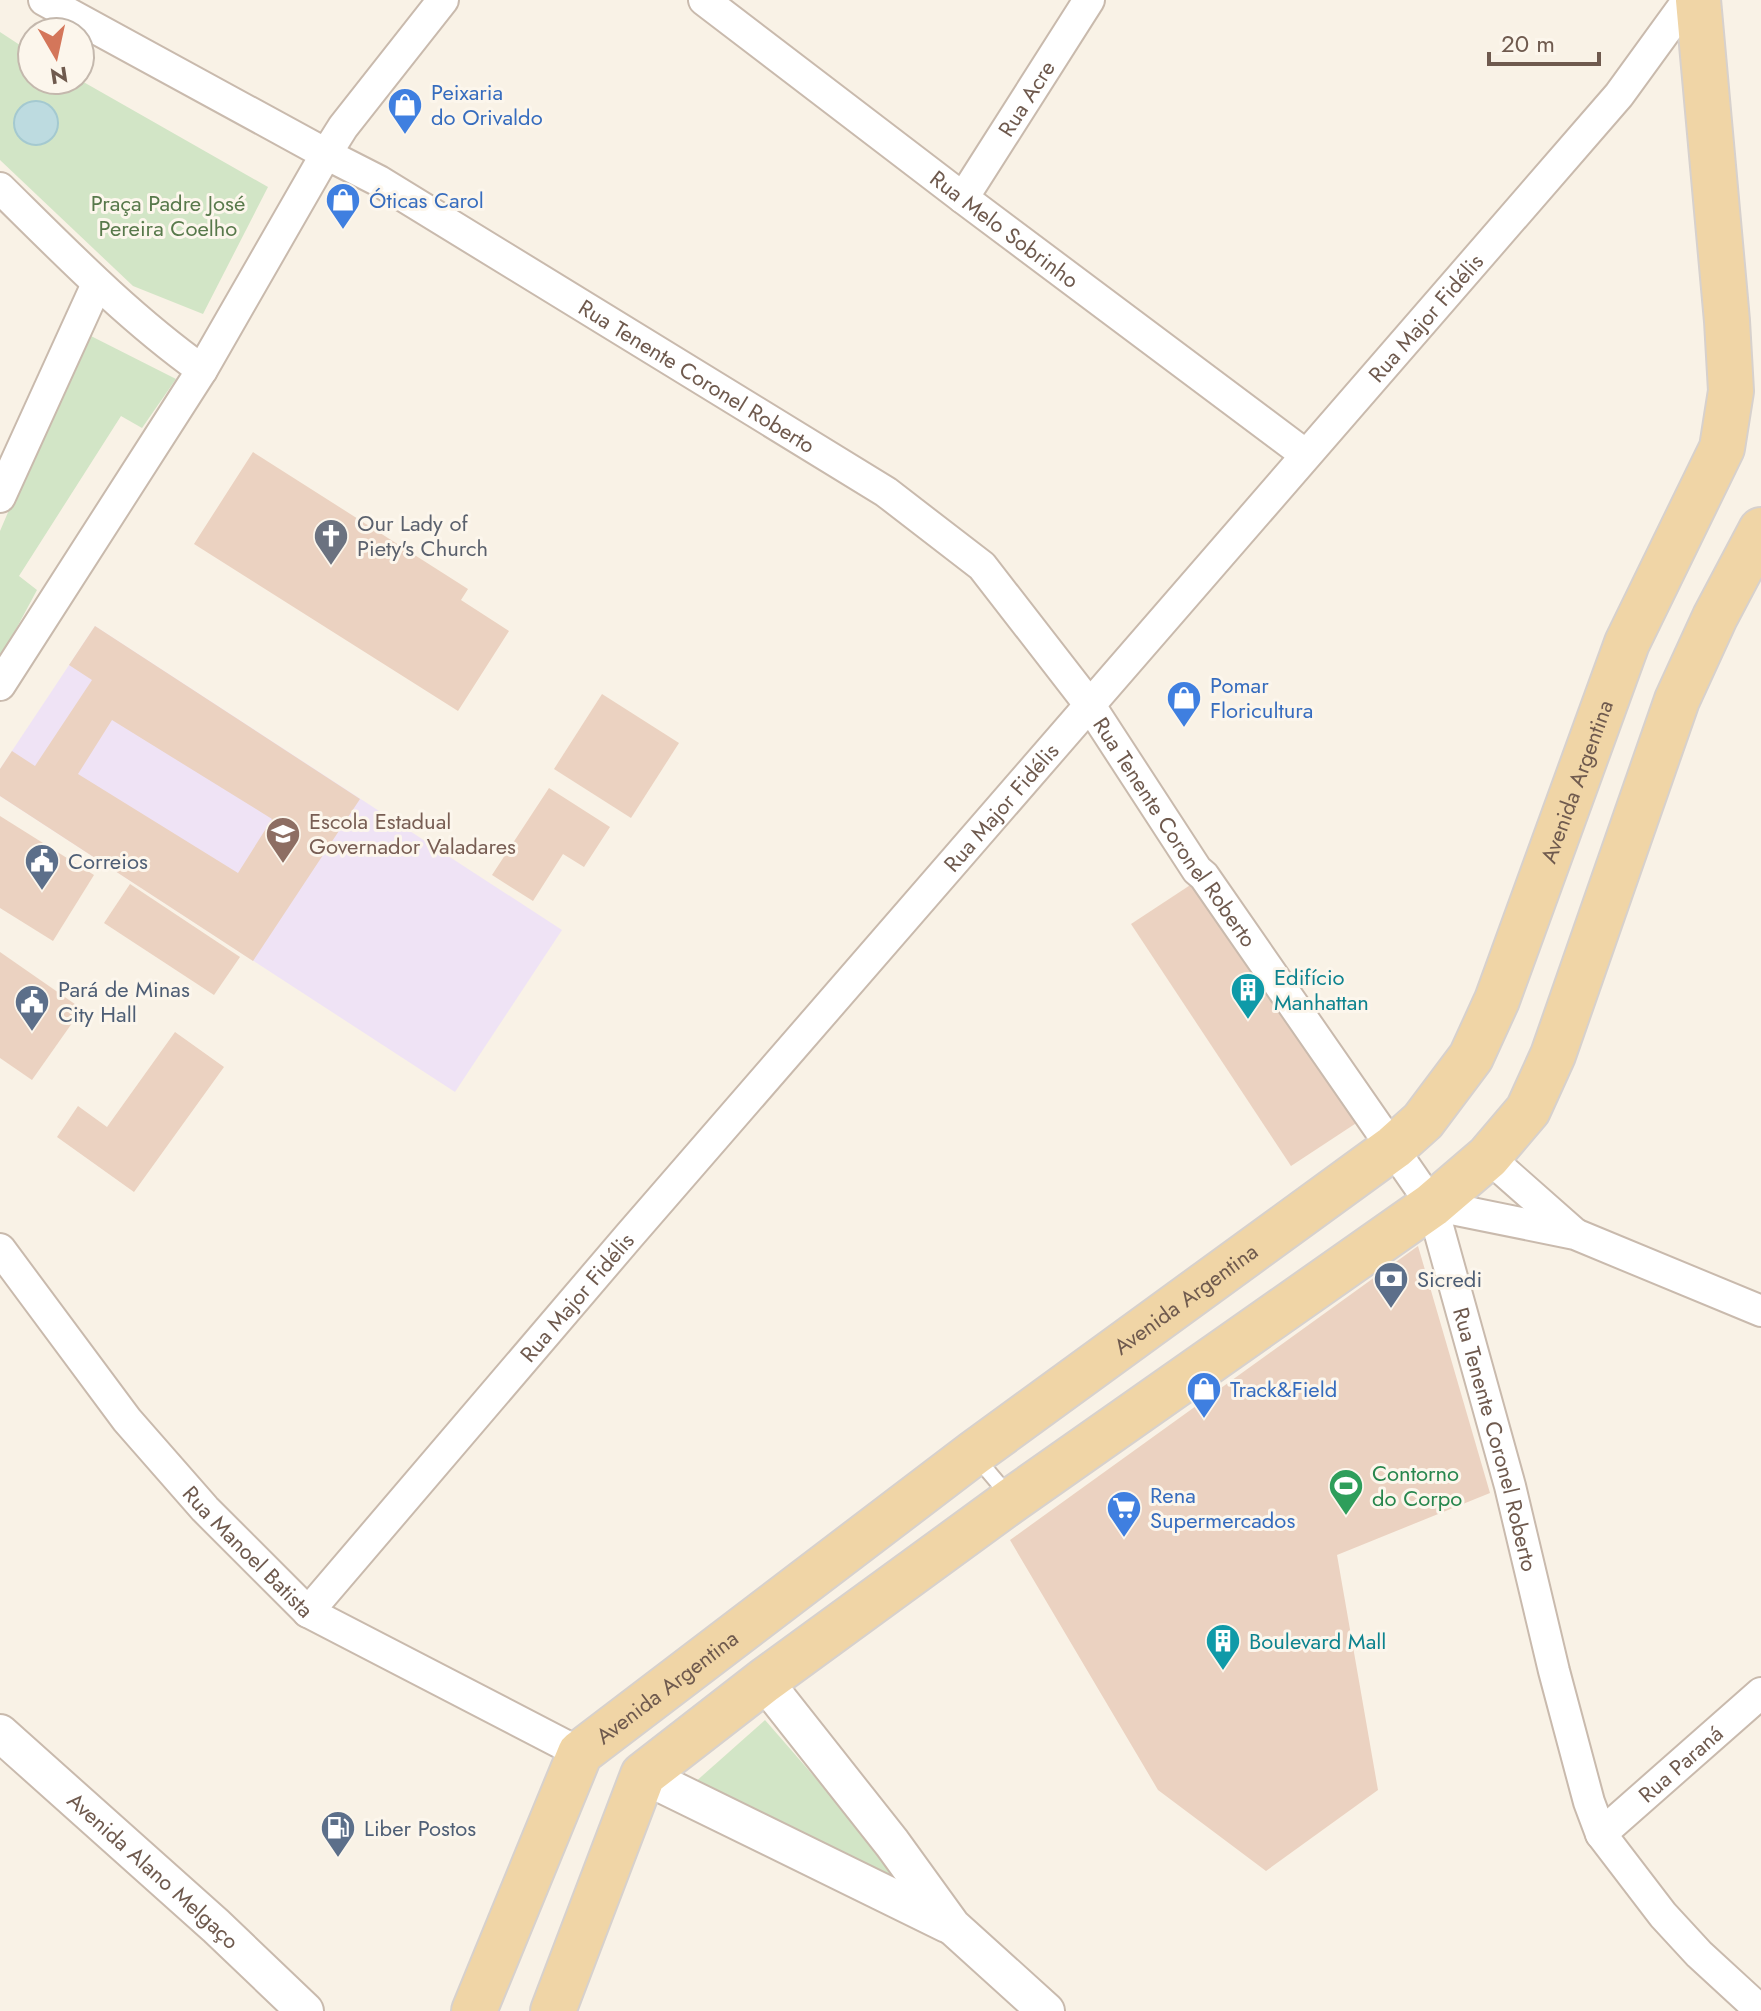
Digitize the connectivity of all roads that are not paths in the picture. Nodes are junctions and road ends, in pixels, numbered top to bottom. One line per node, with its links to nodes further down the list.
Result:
1 (44, 0): 7 (street)
2 (443, 0): 7 (street)
3 (704, 0): 9 (street, Rua Melo Sobrinho)
4 (1089, 0): 9 (street, Rua Acre)
5 (1688, 0): 12 (street, Rua Major Fidélis)
6 (1698, 0): 17 (main road, Avenida Argentina)
7 (326, 154): 11 (street); 16 (street, Rua Tenente Coronel Roberto)
8 (0, 188): 10 (street)
9 (963, 198): 12 (street, Rua Melo Sobrinho)
10 (97, 284): 11 (street); 13 (street)
11 (202, 370): 15 (street)
12 (1306, 455): 16 (street, Rua Major Fidélis)
13 (0, 497)
14 (1761, 530): 18 (main road)
15 (0, 685)
16 (1089, 704): 17 (street, Rua Tenente Coronel Roberto); 25 (street, Rua Major Fidélis)
17 (1394, 1147): 19 (street, Rua Tenente Coronel Roberto); 23 (main road, Avenida Argentina)
18 (1488, 1157): 19 (main road); 20 (street)
19 (1432, 1205): 20 (street); 24 (main road); 31 (street, Rua Tenente Coronel Roberto)
20 (1575, 1234): 22 (street)
21 (0, 1249): 25 (street, Rua Manoel Batista)
22 (1761, 1311)
23 (974, 1453): 24 (lane); 29 (main road, Avenida Argentina)
24 (1012, 1500): 26 (main road)
25 (308, 1612): 29 (street, Rua Manoel Batista)
26 (764, 1681): 30 (main road); 32 (street)
27 (1761, 1693): 31 (street, Rua Paraná)
28 (0, 1733): 33 (street, Avenida Alano Melgaço)
29 (580, 1753): 34 (main road, Avenida Argentina)
30 (643, 1775): 32 (street); 35 (main road)
31 (1601, 1834): 37 (street, Rua Tenente Coronel Roberto)
32 (952, 1926): 36 (street)
33 (305, 2011)
34 (474, 2011)
35 (553, 2011)
36 (1046, 2011)
37 (1761, 2011)

